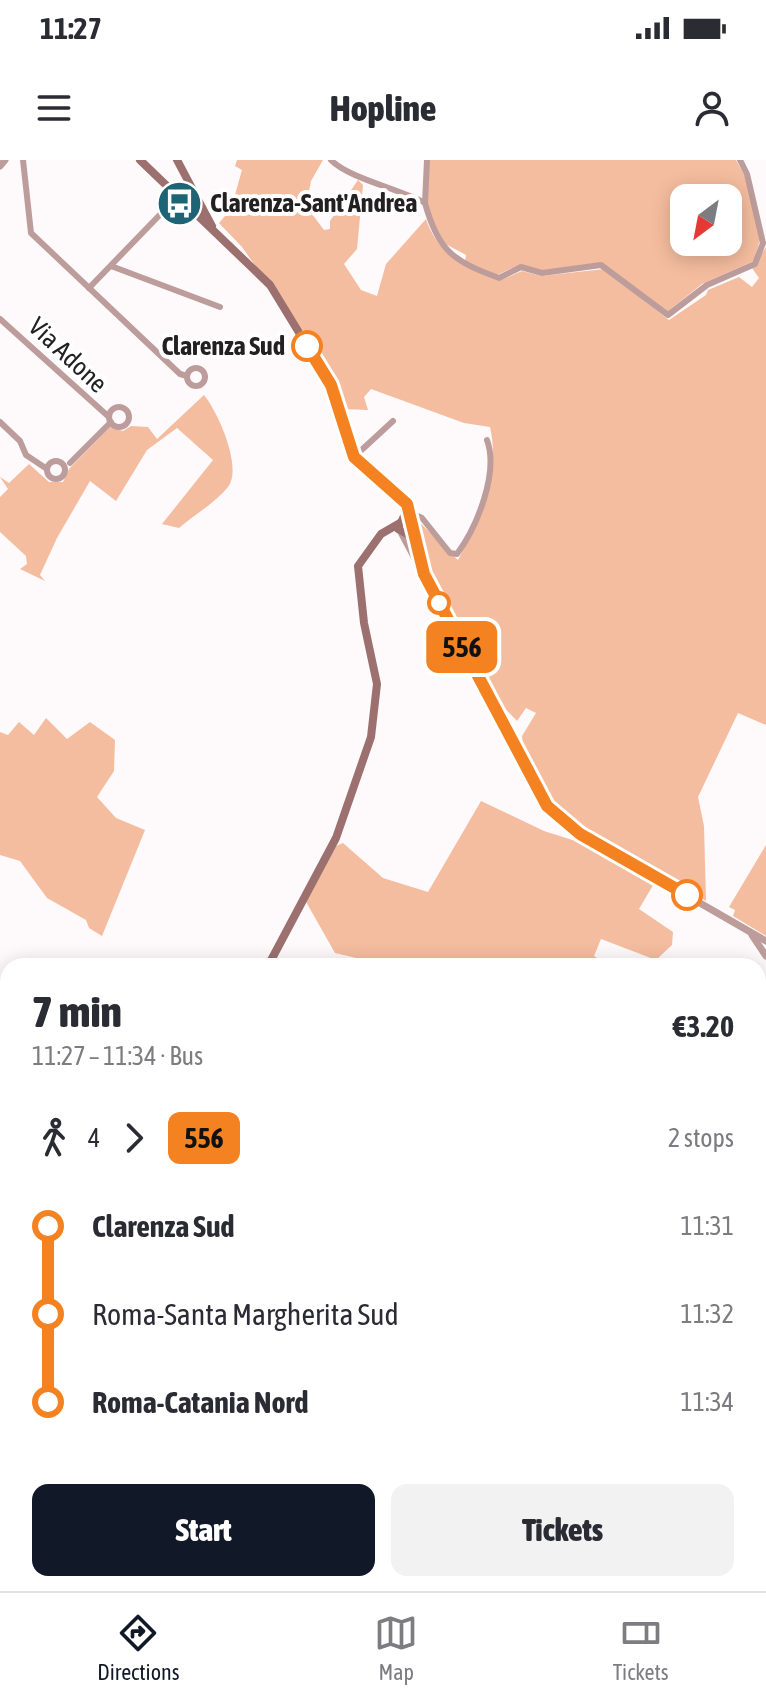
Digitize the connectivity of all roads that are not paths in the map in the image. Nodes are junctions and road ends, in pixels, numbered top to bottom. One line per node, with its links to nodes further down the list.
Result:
1 (23, 160): 14 (street)
2 (140, 160): 7 (main road)
3 (177, 160): 9 (main road)
4 (331, 160): 8 (street)
5 (427, 160): 8 (street)
6 (740, 160): 12 (street)
7 (178, 196): 10 (main road); 13 (street)
8 (425, 203): 12 (street)
9 (201, 204): 10 (main road); 11 (main road)
10 (194, 212): 11 (main road)
11 (214, 230): 21 (main road)
12 (765, 243)
13 (111, 266): 14 (street); 15 (street)
14 (89, 288): 17 (street)
15 (220, 307)
16 (0, 319): 22 (street, Via Adone)
17 (187, 376)
18 (393, 421): 21 (street)
19 (0, 422): 23 (street)
20 (487, 440): 25 (street)
21 (354, 457): 24 (main road)
22 (70, 463)
23 (47, 469)
24 (400, 497): 25 (main road); 26 (main road)
25 (411, 513): 26 (main road)
26 (407, 524): 27 (main road); 28 (main road); 29 (street)
27 (401, 534): 28 (main road); 29 (street)
28 (375, 541): 33 (main road)
29 (424, 574): 30 (street)
30 (734, 922): 31 (street); 32 (street)
31 (766, 941)
32 (766, 954)
33 (272, 958)

